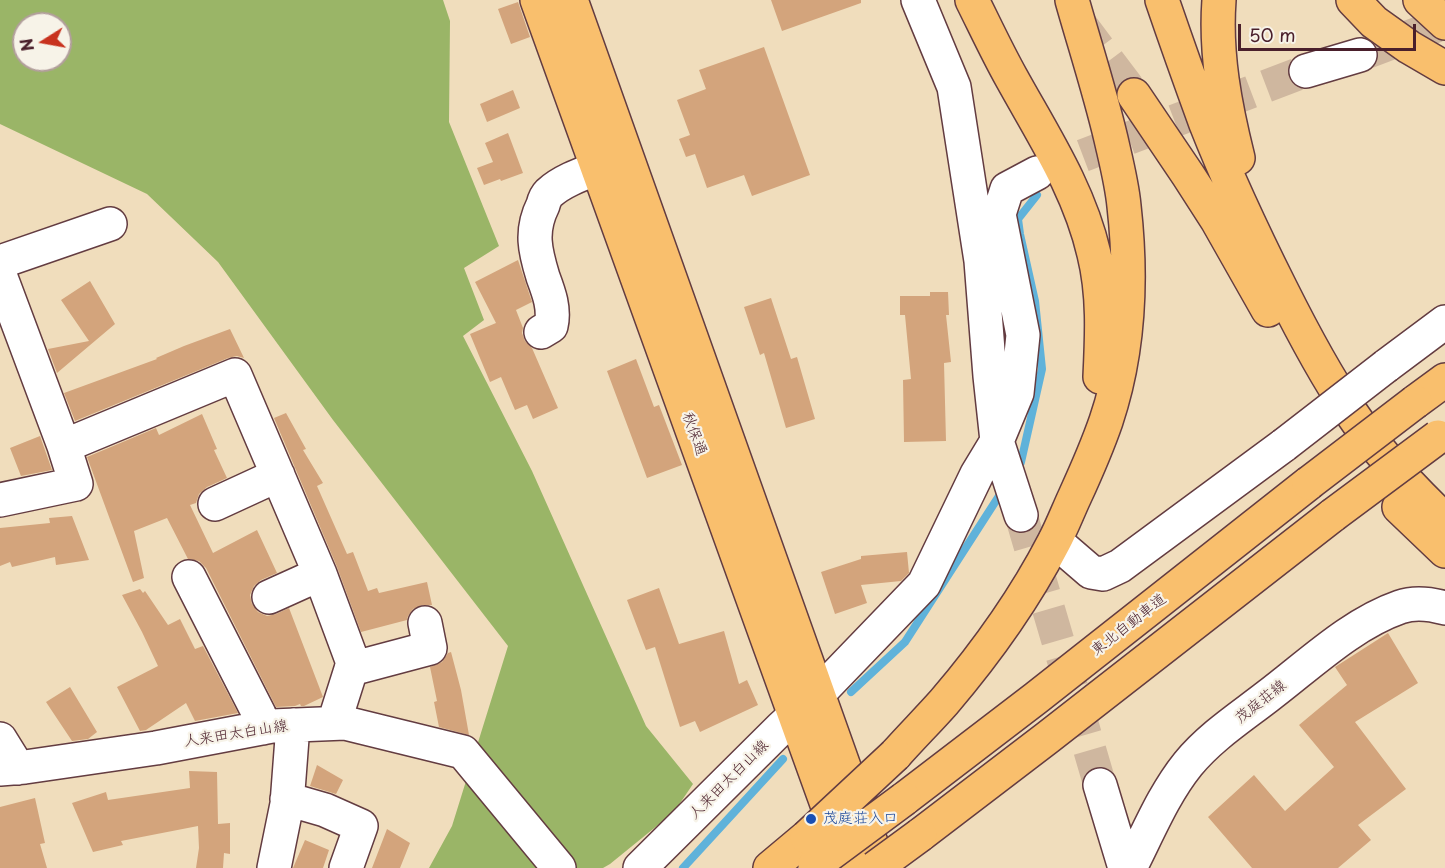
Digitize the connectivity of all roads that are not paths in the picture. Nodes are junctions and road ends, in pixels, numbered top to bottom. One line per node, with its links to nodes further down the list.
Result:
1 (537, 0): 16 (highway, 秋保通)
2 (571, 0): 43 (highway, 秋保通)
3 (918, 0): 26 (street)
4 (972, 0): 30 (highway)
5 (1072, 0): 30 (highway)
6 (1139, 0): 21 (highway)
7 (1162, 0): 24 (highway)
8 (1219, 0): 24 (highway)
9 (1353, 0): 13 (highway)
10 (1420, 0): 11 (highway)
11 (1445, 23)
12 (1360, 55): 14 (street)
13 (1445, 68)
14 (1306, 70)
15 (1134, 95): 21 (highway)
16 (598, 168): 23 (street); 44 (highway, 秋保通)
17 (1037, 173): 26 (street, 人来田太白山線)
18 (110, 224): 19 (street)
19 (0, 262)
20 (0, 275): 28 (street)
21 (1273, 319): 36 (highway)
22 (1445, 322): 35 (street, bridge)
23 (541, 332)
24 (1321, 366): 34 (highway)
25 (1445, 380): 51 (highway, 東北自動車道, bridge)
26 (997, 441): 33 (street); 43 (street, 人来田太白山線)
27 (1443, 441): 58 (highway, bridge)
28 (64, 446): 29 (street); 31 (street)
29 (278, 475): 32 (street); 37 (street)
30 (1075, 496): 35 (highway)
31 (0, 500)
32 (215, 504)
33 (1021, 515)
34 (1445, 520)
35 (1055, 541): 51 (highway, bridge)
36 (1445, 551)
37 (321, 574): 39 (street); 42 (street)
38 (189, 577): 46 (street)
39 (269, 597)
40 (1445, 608): 61 (street, 茂庭荘線)
41 (425, 623): 42 (street)
42 (351, 669): 45 (street)
43 (818, 694): 44 (street, 人来田太白山線); 59 (highway, 秋保通)
44 (795, 716): 55 (street, 人来田太白山線); 57 (highway, 秋保通)
45 (334, 723): 46 (street, 人来田太白山線); 54 (street, 人来田太白山線)
46 (278, 727): 48 (street, 人来田太白山線); 50 (street)
47 (0, 739): 48 (street)
48 (9, 769)
49 (1100, 785): 60 (street)
50 (287, 799): 52 (street); 53 (street)
51 (811, 856): 56 (highway)
52 (274, 868)
53 (346, 868)
54 (559, 868)
55 (640, 868)
56 (770, 868)
57 (850, 868)
58 (875, 868)
59 (880, 868)
60 (1125, 868)
61 (1130, 868)

